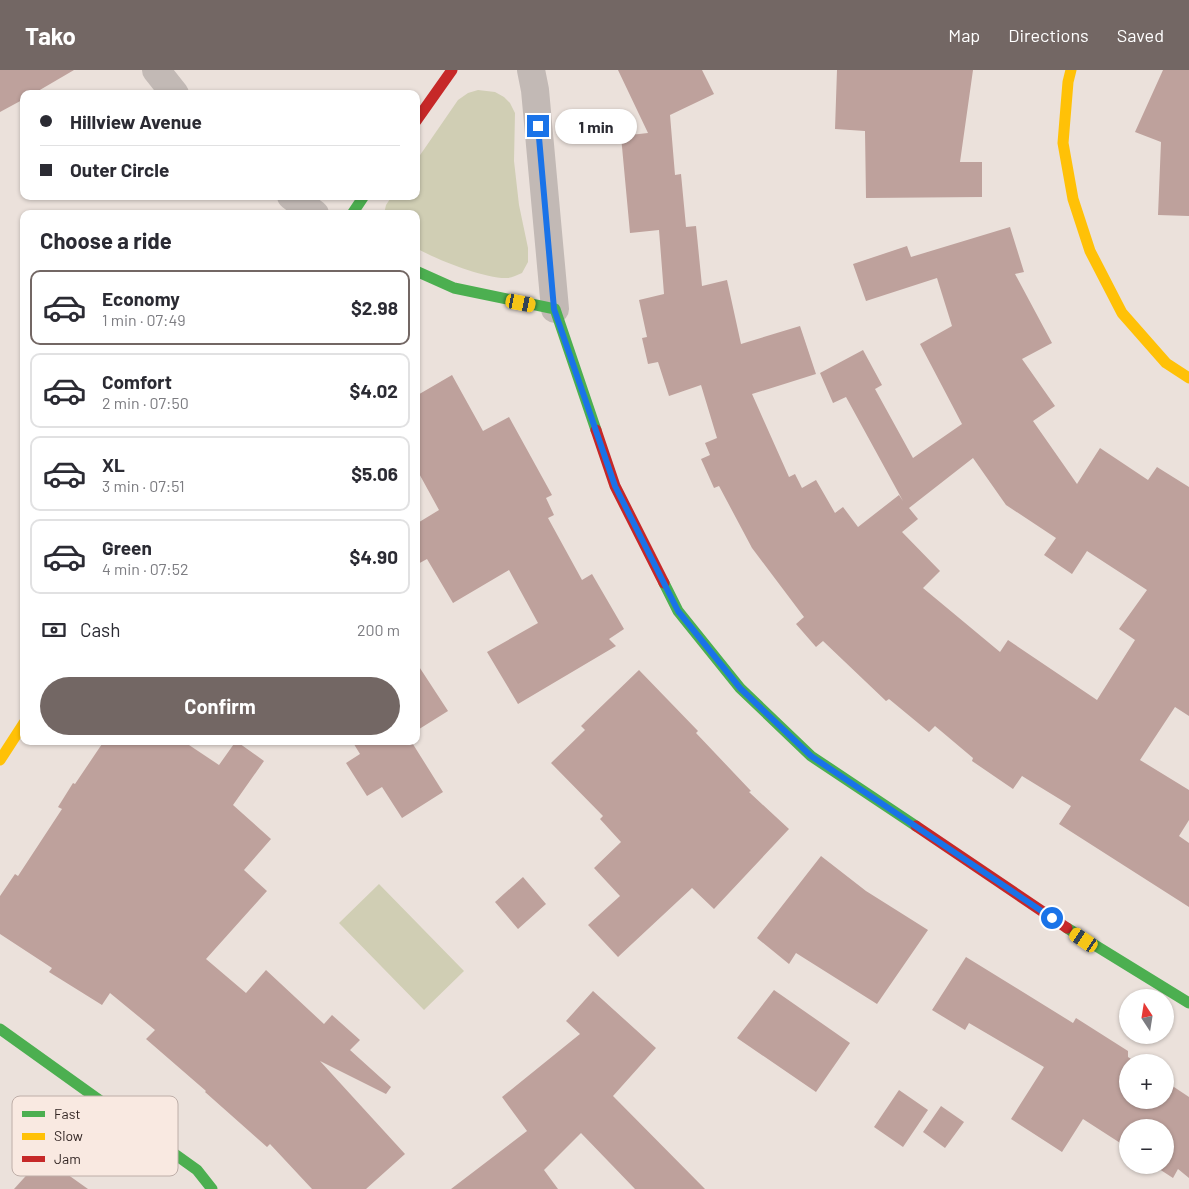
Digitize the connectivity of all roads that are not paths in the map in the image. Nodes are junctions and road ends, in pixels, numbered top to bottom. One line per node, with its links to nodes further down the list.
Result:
1 (156, 70): 5 (street)
2 (452, 70): 6 (street)
3 (530, 70): 10 (street)
4 (1071, 70): 11 (street)
5 (172, 90)
6 (420, 115)
7 (296, 200): 8 (street)
8 (309, 210)
9 (420, 273): 10 (street)
10 (554, 309): 14 (street)
11 (1189, 378)
12 (20, 729): 13 (street)
13 (0, 760)
14 (1189, 1002)
15 (0, 1029): 16 (street)
16 (94, 1096)
17 (178, 1156): 18 (street)
18 (212, 1189)

